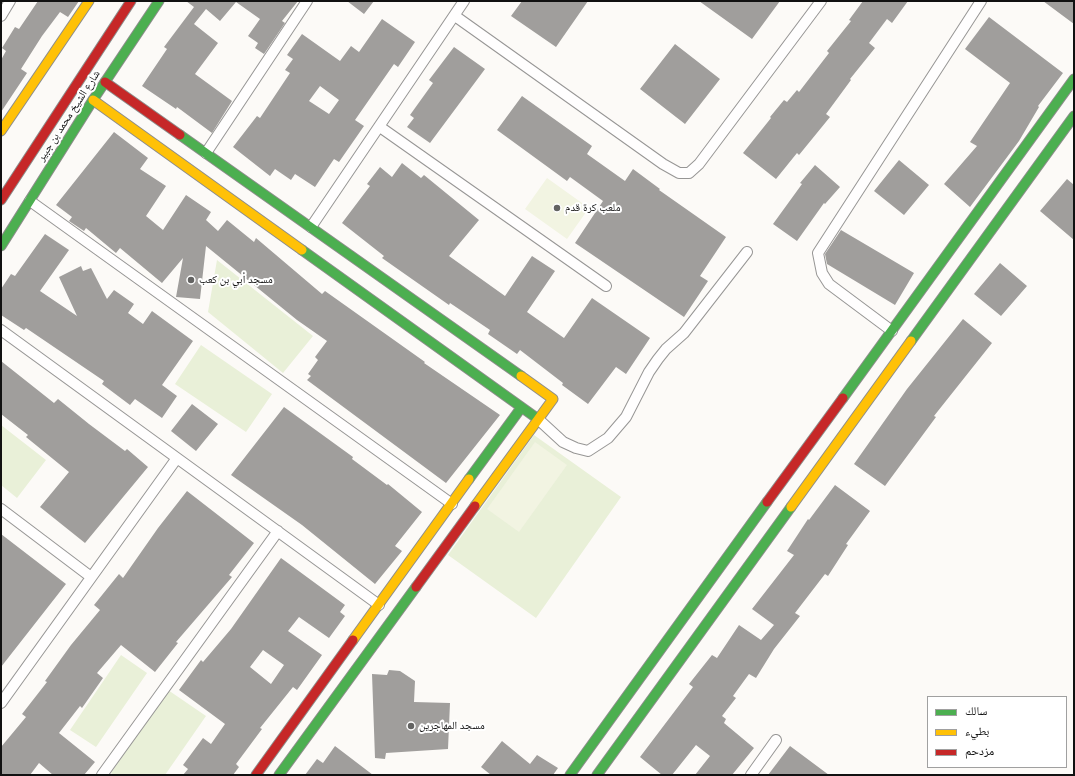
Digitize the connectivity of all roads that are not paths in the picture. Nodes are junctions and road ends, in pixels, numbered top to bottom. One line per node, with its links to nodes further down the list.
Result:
1 (10, 1): 9 (street)
2 (89, 1): 16 (street)
3 (131, 1): 18 (street, شارع الشيخ محمد بن جبير)
4 (159, 1): 12 (street, شارع الشيخ محمد بن جبير)
5 (307, 1): 17 (street)
6 (464, 1): 10 (street)
7 (821, 1): 10 (street)
8 (981, 1): 25 (street)
9 (1, 16)
10 (455, 16): 15 (street)
11 (1074, 79): 25 (street)
12 (105, 82): 13 (street, شارع الشيخ محمد بن جبير); 17 (street)
13 (93, 100): 19 (street, شارع الشيخ محمد بن جبير); 26 (street)
14 (1074, 116): 40 (street)
15 (380, 127): 20 (street); 23 (street)
16 (1, 131)
17 (206, 153): 20 (street)
18 (1, 200)
19 (30, 201): 21 (street, شارع الشيخ محمد بن جبير); 29 (street)
20 (311, 228): 27 (street)
21 (1, 246)
22 (747, 252): 27 (street)
23 (606, 286)
24 (1, 330): 28 (street)
25 (892, 331): 39 (street)
26 (521, 408): 27 (street); 29 (street)
27 (538, 419): 38 (street)
28 (177, 458): 31 (street); 32 (street)
29 (452, 504): 33 (street)
30 (1, 509): 32 (street)
31 (278, 531): 33 (street); 36 (street)
32 (91, 577): 34 (street)
33 (379, 605): 37 (street)
34 (1, 703)
35 (776, 740): 41 (street)
36 (102, 775)
37 (256, 775)
38 (279, 775)
39 (570, 775)
40 (597, 775)
41 (751, 775)

